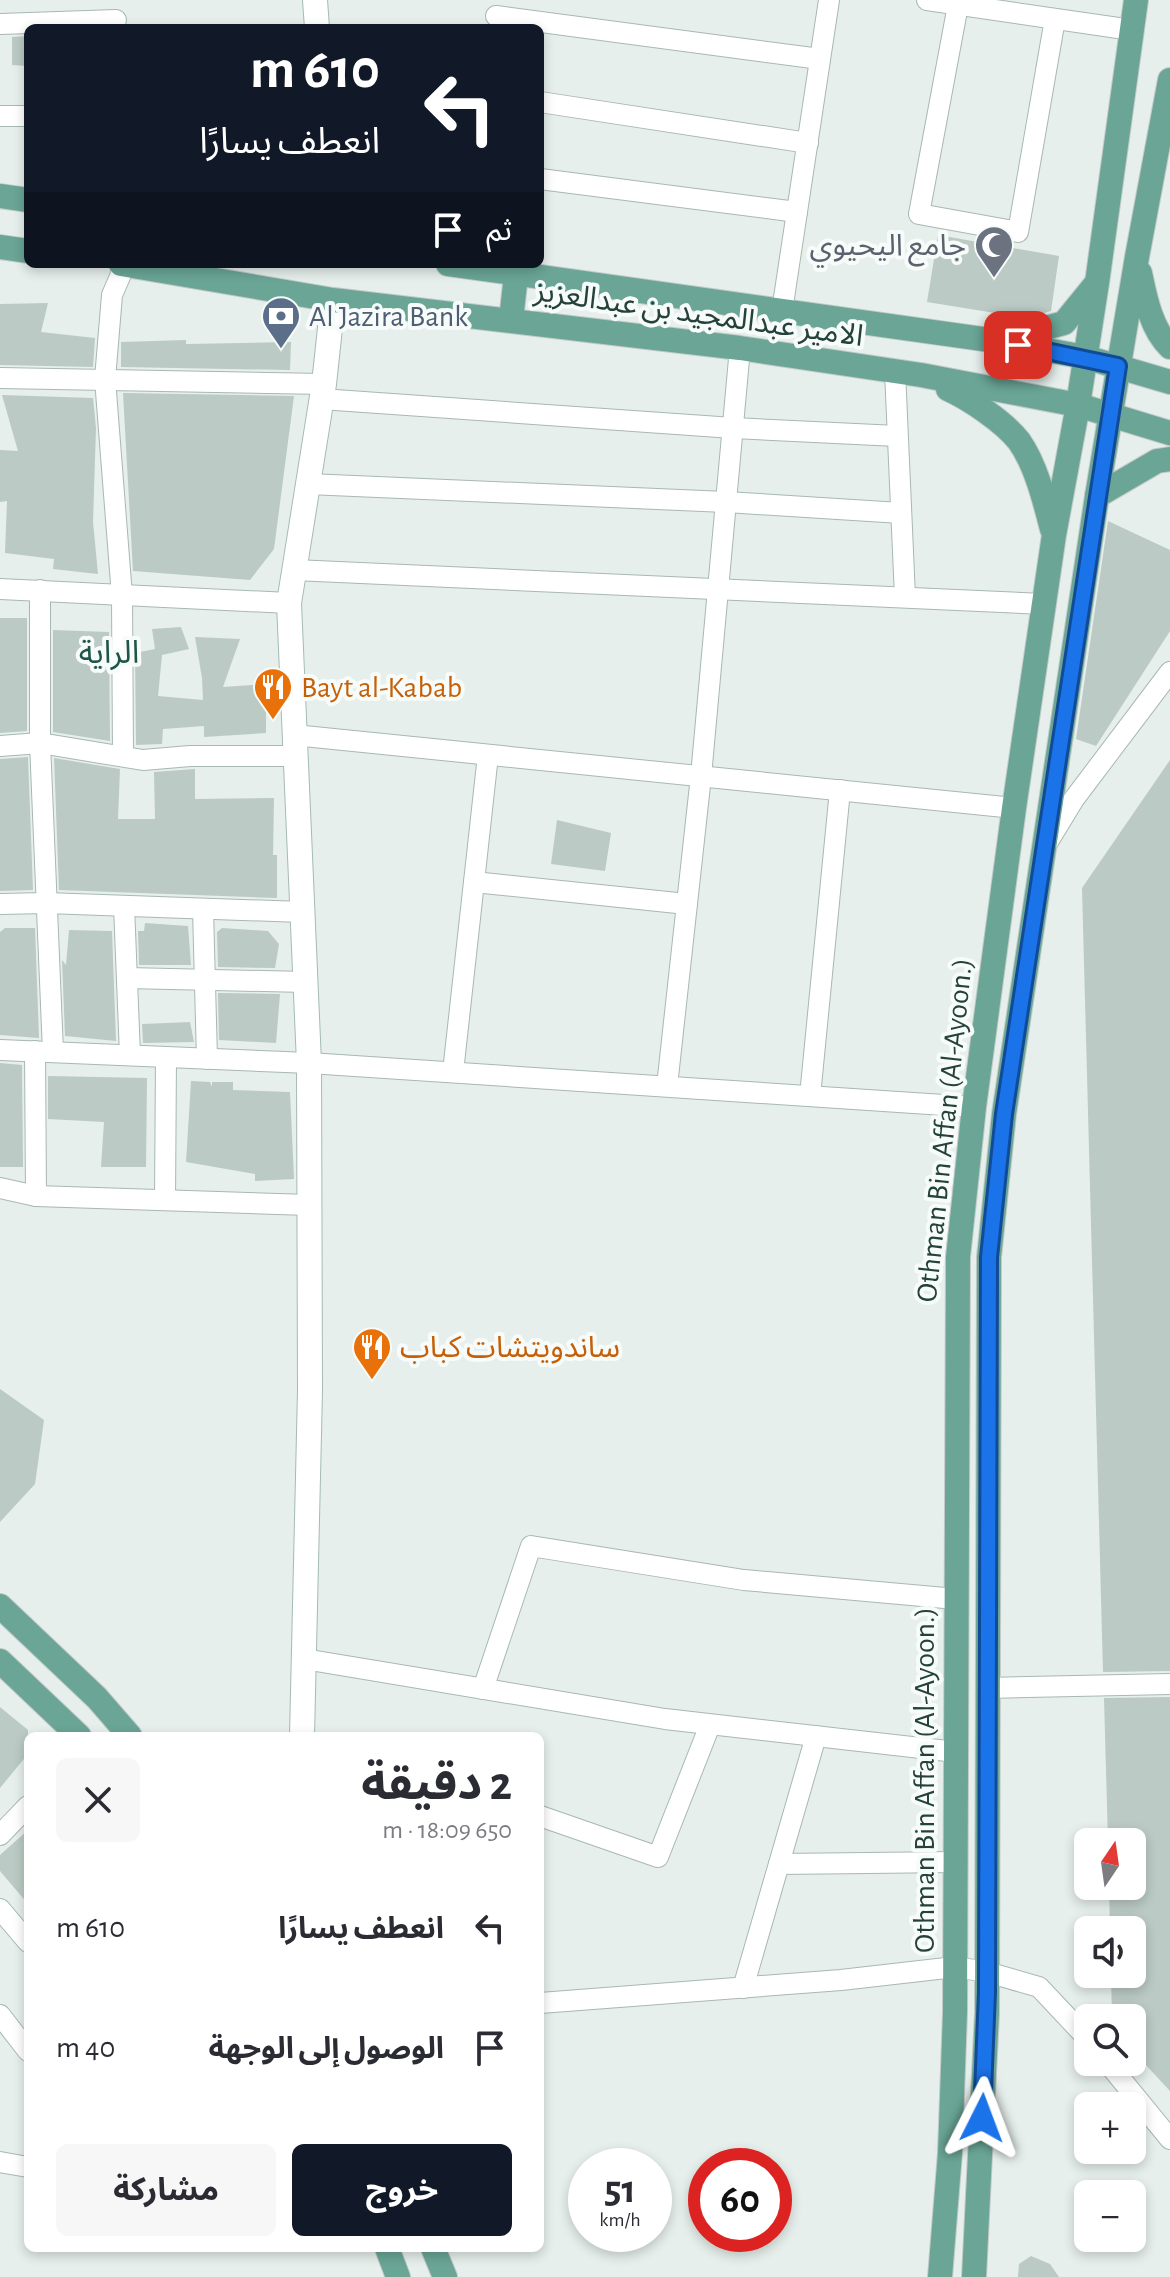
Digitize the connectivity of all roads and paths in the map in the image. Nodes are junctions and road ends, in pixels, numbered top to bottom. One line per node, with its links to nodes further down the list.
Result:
1 (315, 0): 10 (street)
2 (829, 0): 12 (street)
3 (927, 0): 5 (street)
4 (1136, 0): 11 (main road, Othman Bin Affan (Al-Ayoon.))
5 (958, 5): 8 (street); 8 (street)
6 (496, 15): 12 (street)
7 (116, 16): 9 (street)
8 (1055, 19): 11 (street)
9 (0, 24)
10 (317, 24)
11 (1132, 30): 29 (main road, Othman Bin Affan (Al-Ayoon.))
12 (820, 59): 17 (street)
13 (1170, 80): 24 (main road, Othman Bin Affan (Al-Ayoon.))
14 (544, 103): 17 (street)
15 (0, 116): 16 (street)
16 (24, 116)
17 (808, 143): 21 (street)
18 (544, 180): 21 (street)
19 (0, 196): 20 (main road)
20 (24, 199)
21 (797, 212): 31 (street)
22 (0, 247): 23 (main road)
23 (24, 250)
24 (1137, 257): 34 (main road); 37 (main road, Othman Bin Affan (Al-Ayoon.))
25 (122, 268): 41 (street)
26 (146, 268): 30 (main road, الامير عبدالمجيد بن عبدالعزيز)
27 (475, 268): 28 (main road, الامير عبدالمجيد بن عبدالعزيز)
28 (516, 275): 31 (main road, الامير عبدالمجيد بن عبدالعزيز); 32 (main road)
29 (1097, 283): 33 (main road); 36 (main road, Othman Bin Affan (Al-Ayoon.))
30 (333, 300): 32 (main road, الامير عبدالمجيد بن عبدالعزيز); 43 (street)
31 (782, 311): 33 (main road, الامير عبدالمجيد بن عبدالعزيز)
32 (511, 320): 35 (main road, الامير عبدالمجيد بن عبدالعزيز)
33 (997, 341): 36 (main road, الامير عبدالمجيد بن عبدالعزيز)
34 (1170, 347)
35 (740, 348): 38 (main road, الامير عبدالمجيد بن عبدالعزيز); 46 (street)
36 (1085, 357): 37 (main road, الامير عبدالمجيد بن عبدالعزيز); 44 (main road, Othman Bin Affan (Al-Ayoon.))
37 (1118, 366): 42 (main road, الامير عبدالمجيد بن عبدالعزيز); 45 (main road, Othman Bin Affan (Al-Ayoon.))
38 (895, 371): 39 (main road, الامير عبدالمجيد بن عبدالعزيز); 48 (street)
39 (921, 375): 44 (main road, الامير عبدالمجيد بن عبدالعزيز); 54 (main road)
40 (0, 378): 41 (street)
41 (105, 379): 43 (street); 59 (street)
42 (1170, 382)
43 (322, 392): 46 (street); 50 (street)
44 (1078, 405): 45 (main road, الامير عبدالمجيد بن عبدالعزيز); 54 (main road, Othman Bin Affan (Al-Ayoon.))
45 (1110, 415): 47 (main road, الامير عبدالمجيد بن عبدالعزيز); 51 (main road, Othman Bin Affan (Al-Ayoon.))
46 (733, 428): 48 (street); 52 (street)
47 (1170, 433)
48 (897, 436): 53 (street)
49 (1170, 459): 51 (main road)
50 (308, 484): 52 (street); 55 (street)
51 (1097, 496): 72 (main road, Othman Bin Affan (Al-Ayoon.))
52 (726, 502): 53 (street); 56 (street)
53 (901, 513): 60 (street)
54 (1054, 535): 62 (main road, Othman Bin Affan (Al-Ayoon.))
55 (294, 570): 56 (street); 61 (street)
56 (718, 587): 60 (street); 69 (street)
57 (0, 589): 58 (street)
58 (40, 590): 59 (street); 64 (street)
59 (122, 596): 61 (street); 68 (street)
60 (905, 597): 62 (street)
61 (289, 603): 65 (street)
62 (1044, 604): 71 (main road, Othman Bin Affan (Al-Ayoon.))
63 (1170, 672): 72 (street)
64 (40, 743): 66 (street); 68 (street); 74 (street)
65 (295, 745): 67 (street); 68 (street); 79 (street)
66 (0, 746)
67 (488, 755): 69 (street); 73 (street)
68 (123, 756)
69 (701, 776): 70 (street); 76 (street)
70 (840, 790): 71 (street); 91 (street)
71 (1014, 808): 92 (main road, Othman Bin Affan (Al-Ayoon.))
72 (1044, 848): 102 (main road, Othman Bin Affan (Al-Ayoon.))
73 (474, 882): 76 (street); 89 (street)
74 (46, 903): 75 (street); 77 (street); 84 (street)
75 (0, 904)
76 (687, 904): 90 (street)
77 (124, 906): 78 (street); 80 (street)
78 (203, 909): 79 (street); 81 (street)
79 (302, 912): 82 (street)
80 (127, 978): 81 (street); 85 (street)
81 (205, 980): 82 (street); 87 (street)
82 (305, 982): 88 (street)
83 (0, 1050): 84 (street)
84 (44, 1052): 85 (street); 94 (street)
85 (130, 1055): 86 (street)
86 (166, 1057): 87 (street); 95 (street)
87 (207, 1059): 88 (street)
88 (309, 1063): 89 (street); 96 (street)
89 (453, 1072): 90 (street)
90 (667, 1086): 91 (street)
91 (810, 1096): 92 (street)
92 (974, 1107): 97 (main road, Othman Bin Affan (Al-Ayoon.))
93 (0, 1188): 94 (street)
94 (36, 1196): 95 (street)
95 (165, 1200): 96 (street)
96 (309, 1205): 99 (street)
97 (956, 1599): 103 (street); 109 (main road, Othman Bin Affan (Al-Ayoon.))
98 (0, 1606): 106 (main road)
99 (304, 1659): 103 (street); 107 (street)
100 (0, 1661): 105 (main road)
101 (1170, 1684): 102 (street)
102 (987, 1688): 118 (main road, Othman Bin Affan (Al-Ayoon.))
103 (483, 1689): 104 (street)
104 (710, 1725): 108 (street); 111 (street)
105 (75, 1732)
106 (127, 1732)
107 (303, 1732)
108 (816, 1736): 109 (street); 114 (street)
109 (956, 1752): 113 (main road, Othman Bin Affan (Al-Ayoon.))
110 (24, 1810): 112 (street)
111 (544, 1817)
112 (0, 1835)
113 (956, 1862): 114 (street); 117 (main road, Othman Bin Affan (Al-Ayoon.))
114 (779, 1864): 119 (street)
115 (0, 1909): 116 (street)
116 (24, 1937)
117 (955, 1967): 118 (street); 119 (street); 132 (main road, Othman Bin Affan (Al-Ayoon.))
118 (987, 1972): 122 (street); 133 (main road, Othman Bin Affan (Al-Ayoon.))
119 (743, 1988): 120 (street)
120 (544, 2003)
121 (0, 2015): 123 (street)
122 (1074, 2024)
123 (24, 2046)
124 (1118, 2076): 125 (street)
125 (1170, 2139)
126 (0, 2162): 127 (street)
127 (24, 2166)
128 (389, 2252): 130 (main road)
129 (435, 2252): 131 (main road)
130 (398, 2277)
131 (445, 2277)
132 (940, 2277)
133 (974, 2277)

